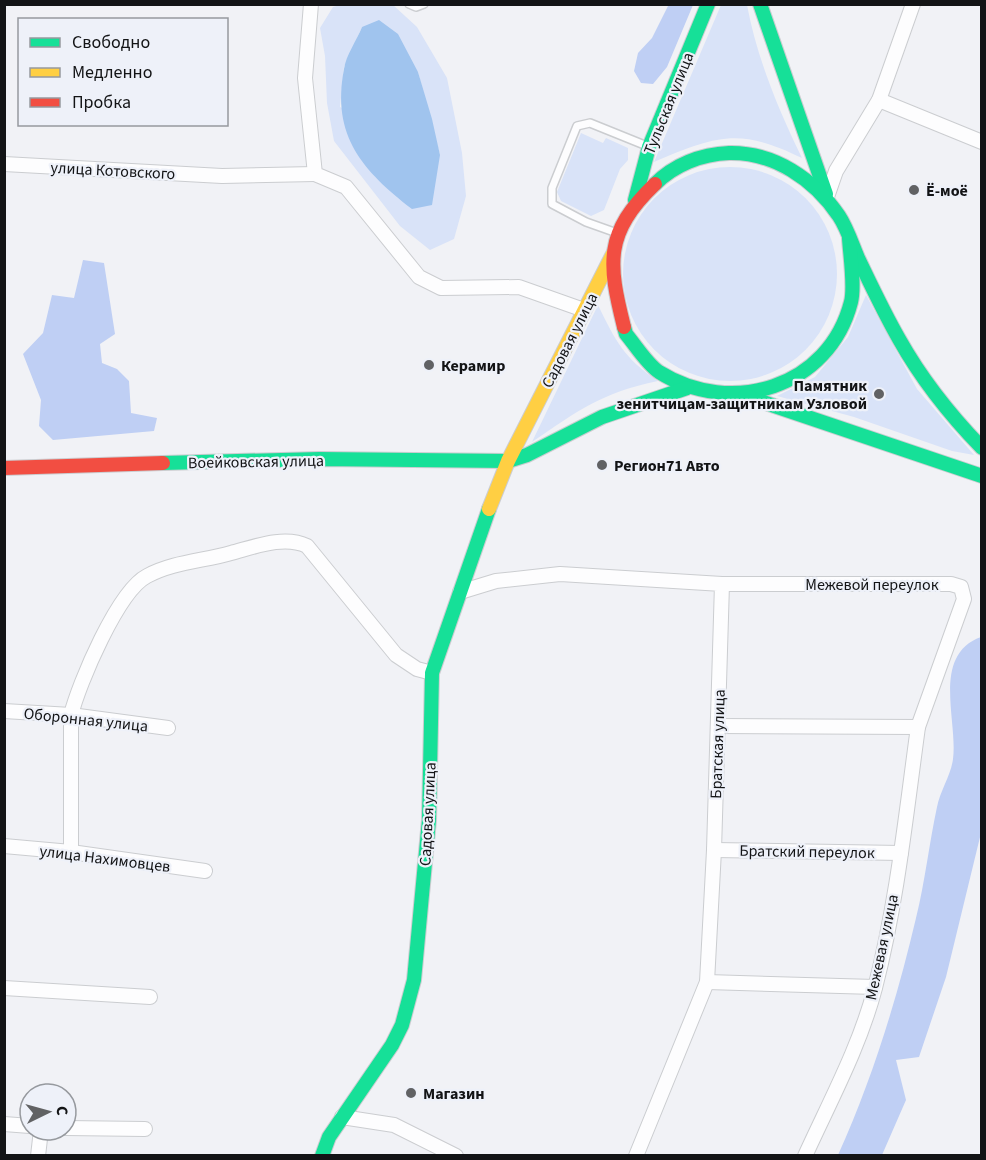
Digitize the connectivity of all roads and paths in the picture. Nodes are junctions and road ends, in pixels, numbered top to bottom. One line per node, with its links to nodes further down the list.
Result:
1 (311, 4): 11 (street)
2 (410, 4): 3 (lane)
3 (424, 4)
4 (708, 4): 9 (main road, Тульская улица)
5 (760, 4): 12 (main road)
6 (913, 4): 7 (street)
7 (879, 100): 8 (street); 12 (street)
8 (981, 142)
9 (649, 147): 13 (main road, Тульская улица); 14 (lane)
10 (4, 164): 11 (street, улица Котовского)
11 (315, 174): 17 (street)
12 (827, 197): 13 (main road); 15 (main road)
13 (634, 204): 14 (main road)
14 (619, 234): 16 (main road)
15 (849, 238): 19 (main road); 20 (main road)
16 (614, 252): 17 (main road, Садовая улица); 18 (main road)
17 (584, 310): 21 (main road, Садовая улица)
18 (687, 388): 19 (main road); 21 (main road)
19 (745, 396): 23 (main road)
20 (981, 448)
21 (508, 461): 22 (main road, Воейковская улица); 25 (main road, Садовая улица)
22 (4, 468)
23 (981, 476)
24 (722, 584): 25 (street); 29 (street, Братская улица); 31 (street, Межевой переулок)
25 (460, 592): 26 (main road, Садовая улица)
26 (432, 673): 28 (street); 41 (main road, Садовая улица)
27 (4, 711): 28 (street, Оборонная улица)
28 (71, 715): 30 (street, Оборонная улица); 34 (street)
29 (718, 726): 31 (street); 33 (street, Братская улица)
30 (168, 728)
31 (918, 728): 35 (street, Межевая улица)
32 (4, 846): 34 (street, улица Нахимовцев)
33 (714, 850): 35 (street, Братский переулок); 37 (street, Братская улица)
34 (71, 852): 36 (street, улица Нахимовцев)
35 (901, 853): 38 (street, Межевая улица)
36 (205, 871)
37 (707, 982): 38 (street); 46 (street, Братская улица)
38 (875, 987): 47 (street, Межевая улица)
39 (4, 988): 40 (street)
40 (150, 997)
41 (342, 1117): 44 (main road, Садовая улица); 45 (street)
42 (78, 1128): 43 (street)
43 (145, 1129)
44 (322, 1155)
45 (456, 1155)
46 (636, 1155)
47 (806, 1155)

